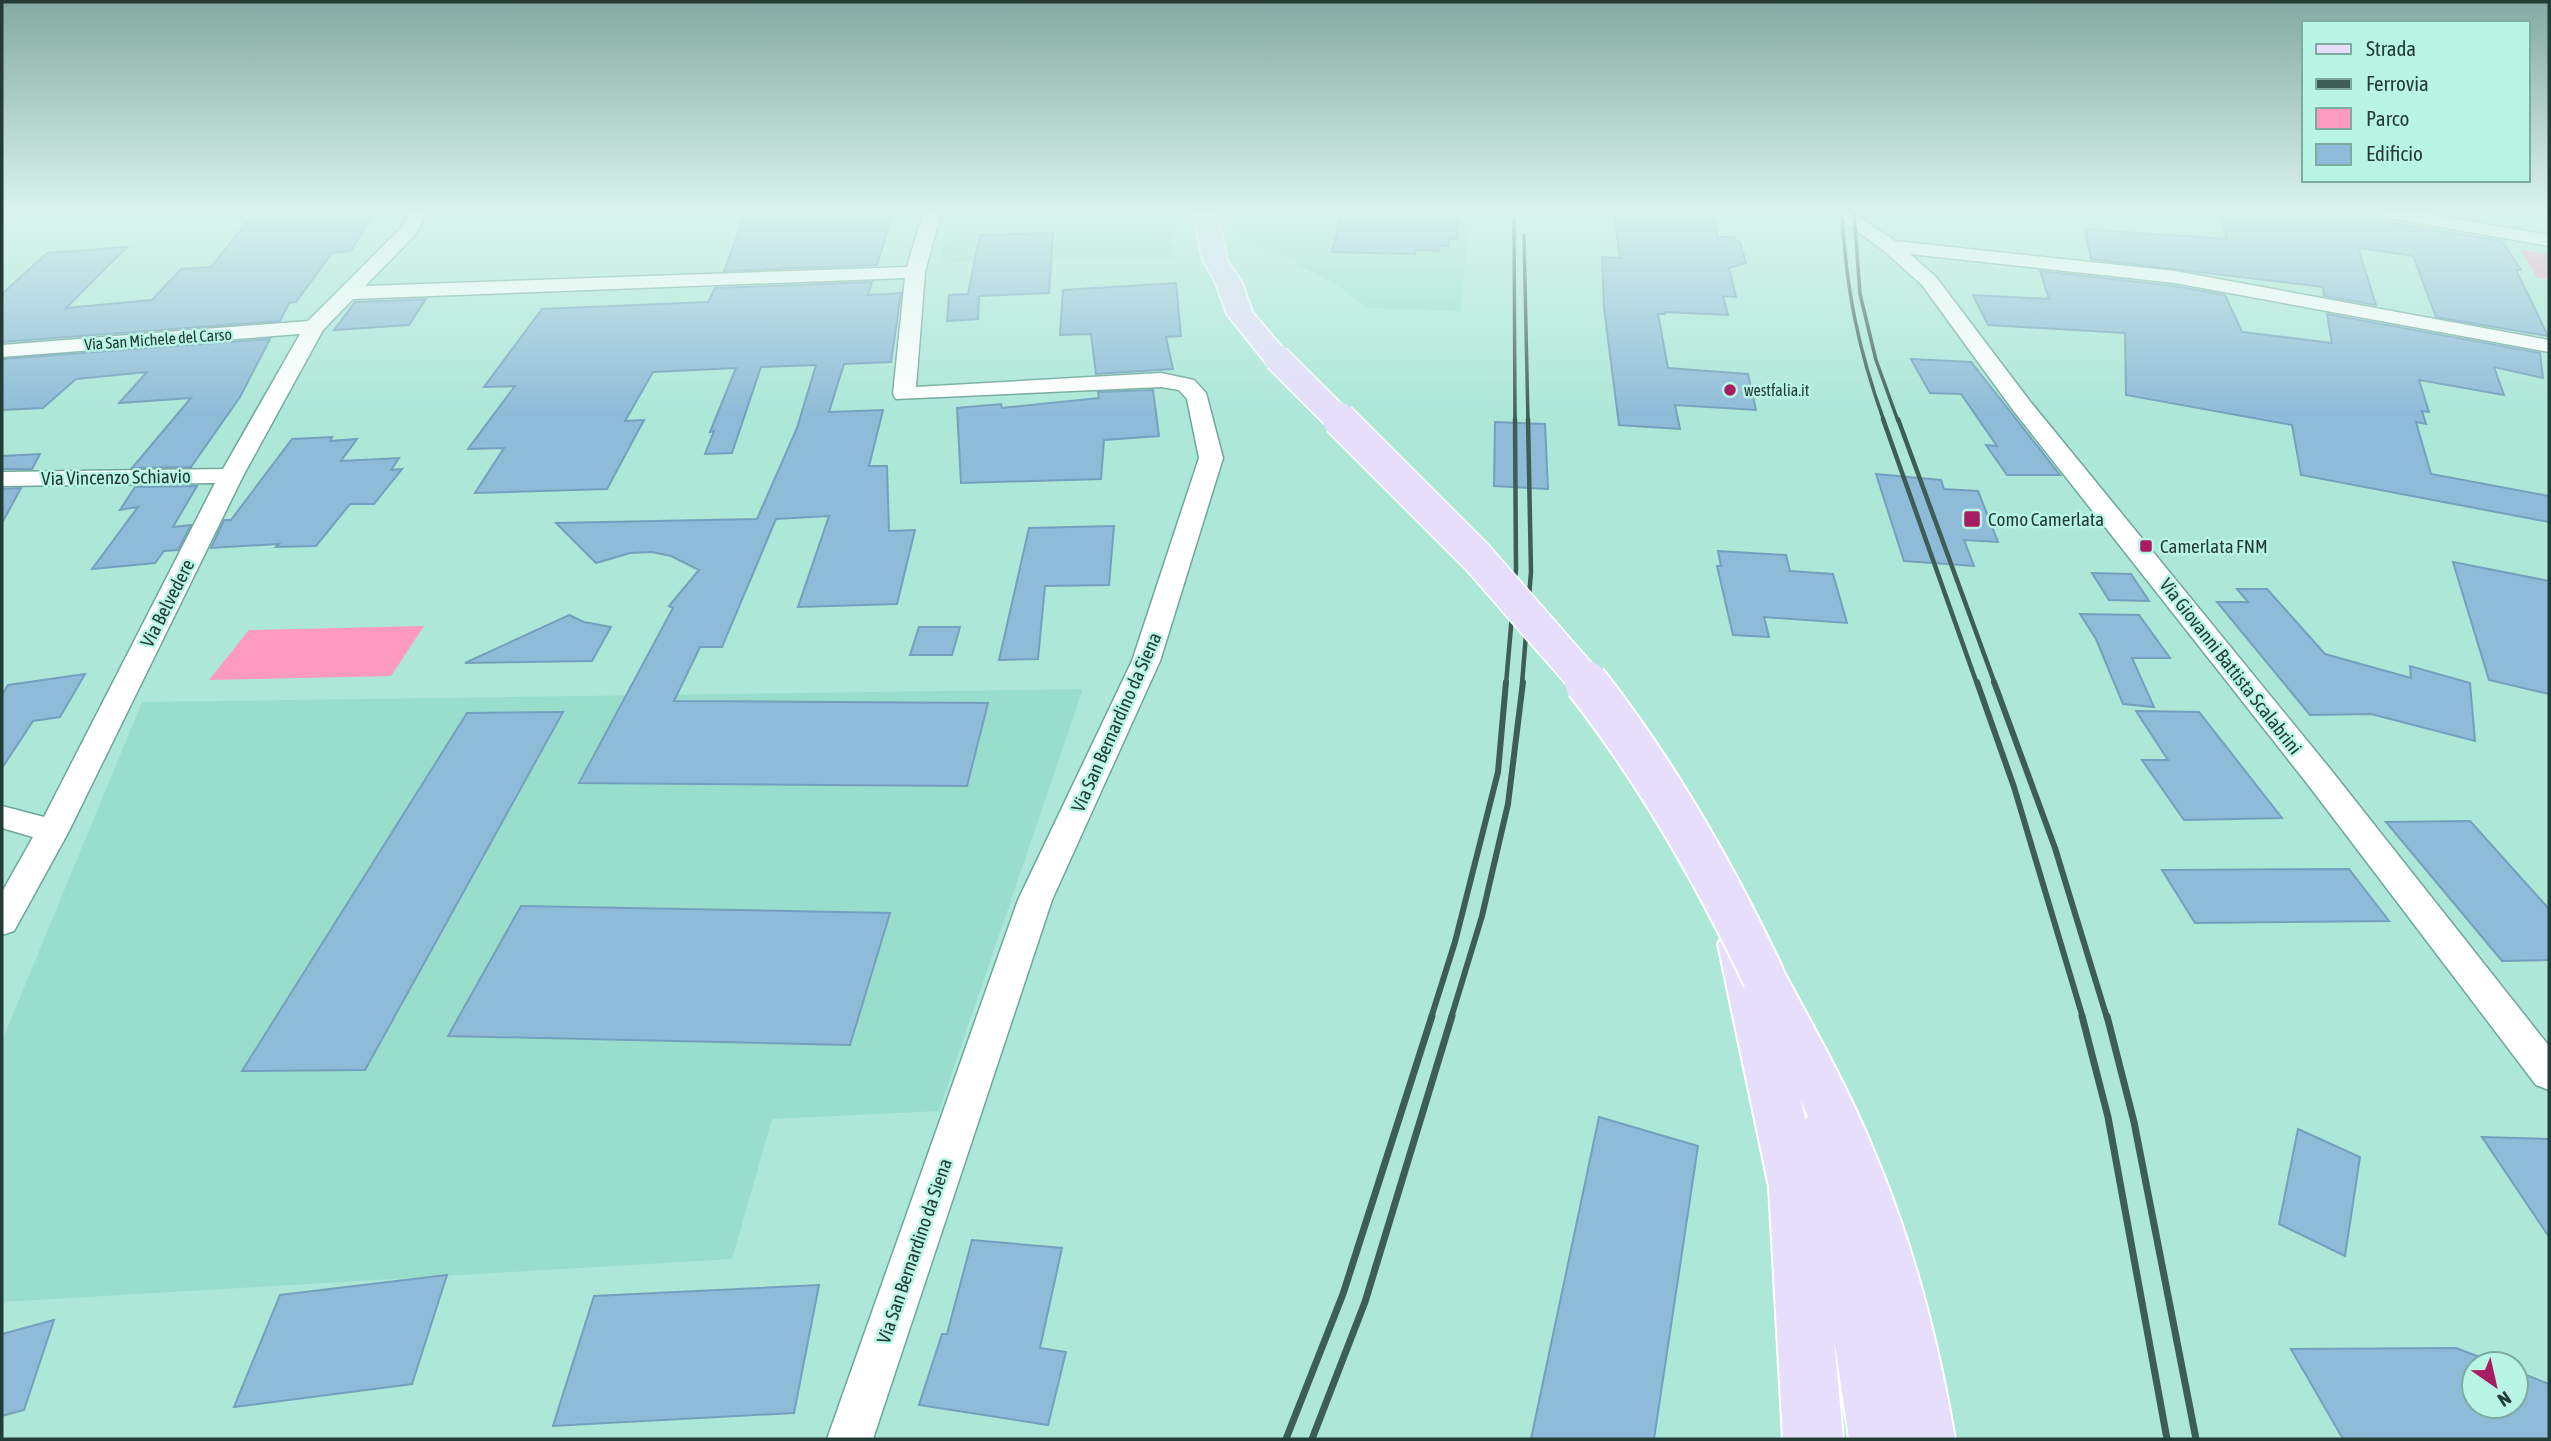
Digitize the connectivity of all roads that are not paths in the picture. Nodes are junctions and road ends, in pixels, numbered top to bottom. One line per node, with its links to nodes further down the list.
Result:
1 (359, 280): 8 (street, Via Belvedere)
2 (364, 280): 8 (street, Via Belvedere)
3 (692, 280): 8 (street)
4 (914, 280): 20 (street, Via San Bernardino da Siena)
5 (1227, 280): 16 (main road, bridge)
6 (1928, 280): 18 (street, Via Giovanni Battista Scalabrini)
7 (2198, 280): 10 (street)
8 (346, 293): 9 (street, Via Belvedere)
9 (313, 327): 11 (street, Via San Michele del Carso); 12 (street, Via Belvedere)
10 (2549, 346)
11 (2, 351)
12 (231, 476): 13 (street, Via Vincenzo Schiavio); 15 (street, Via Belvedere)
13 (2, 479)
14 (2, 817): 15 (street)
15 (53, 831): 17 (street, Via Belvedere)
16 (1734, 913): 19 (main road, bridge); 19 (main road, bridge)
17 (2, 922)
18 (2549, 1074)
19 (1831, 1187): 21 (main road); 22 (main road); 23 (main road)
20 (850, 1439)
21 (1813, 1439)
22 (1879, 1439)
23 (1925, 1439)

